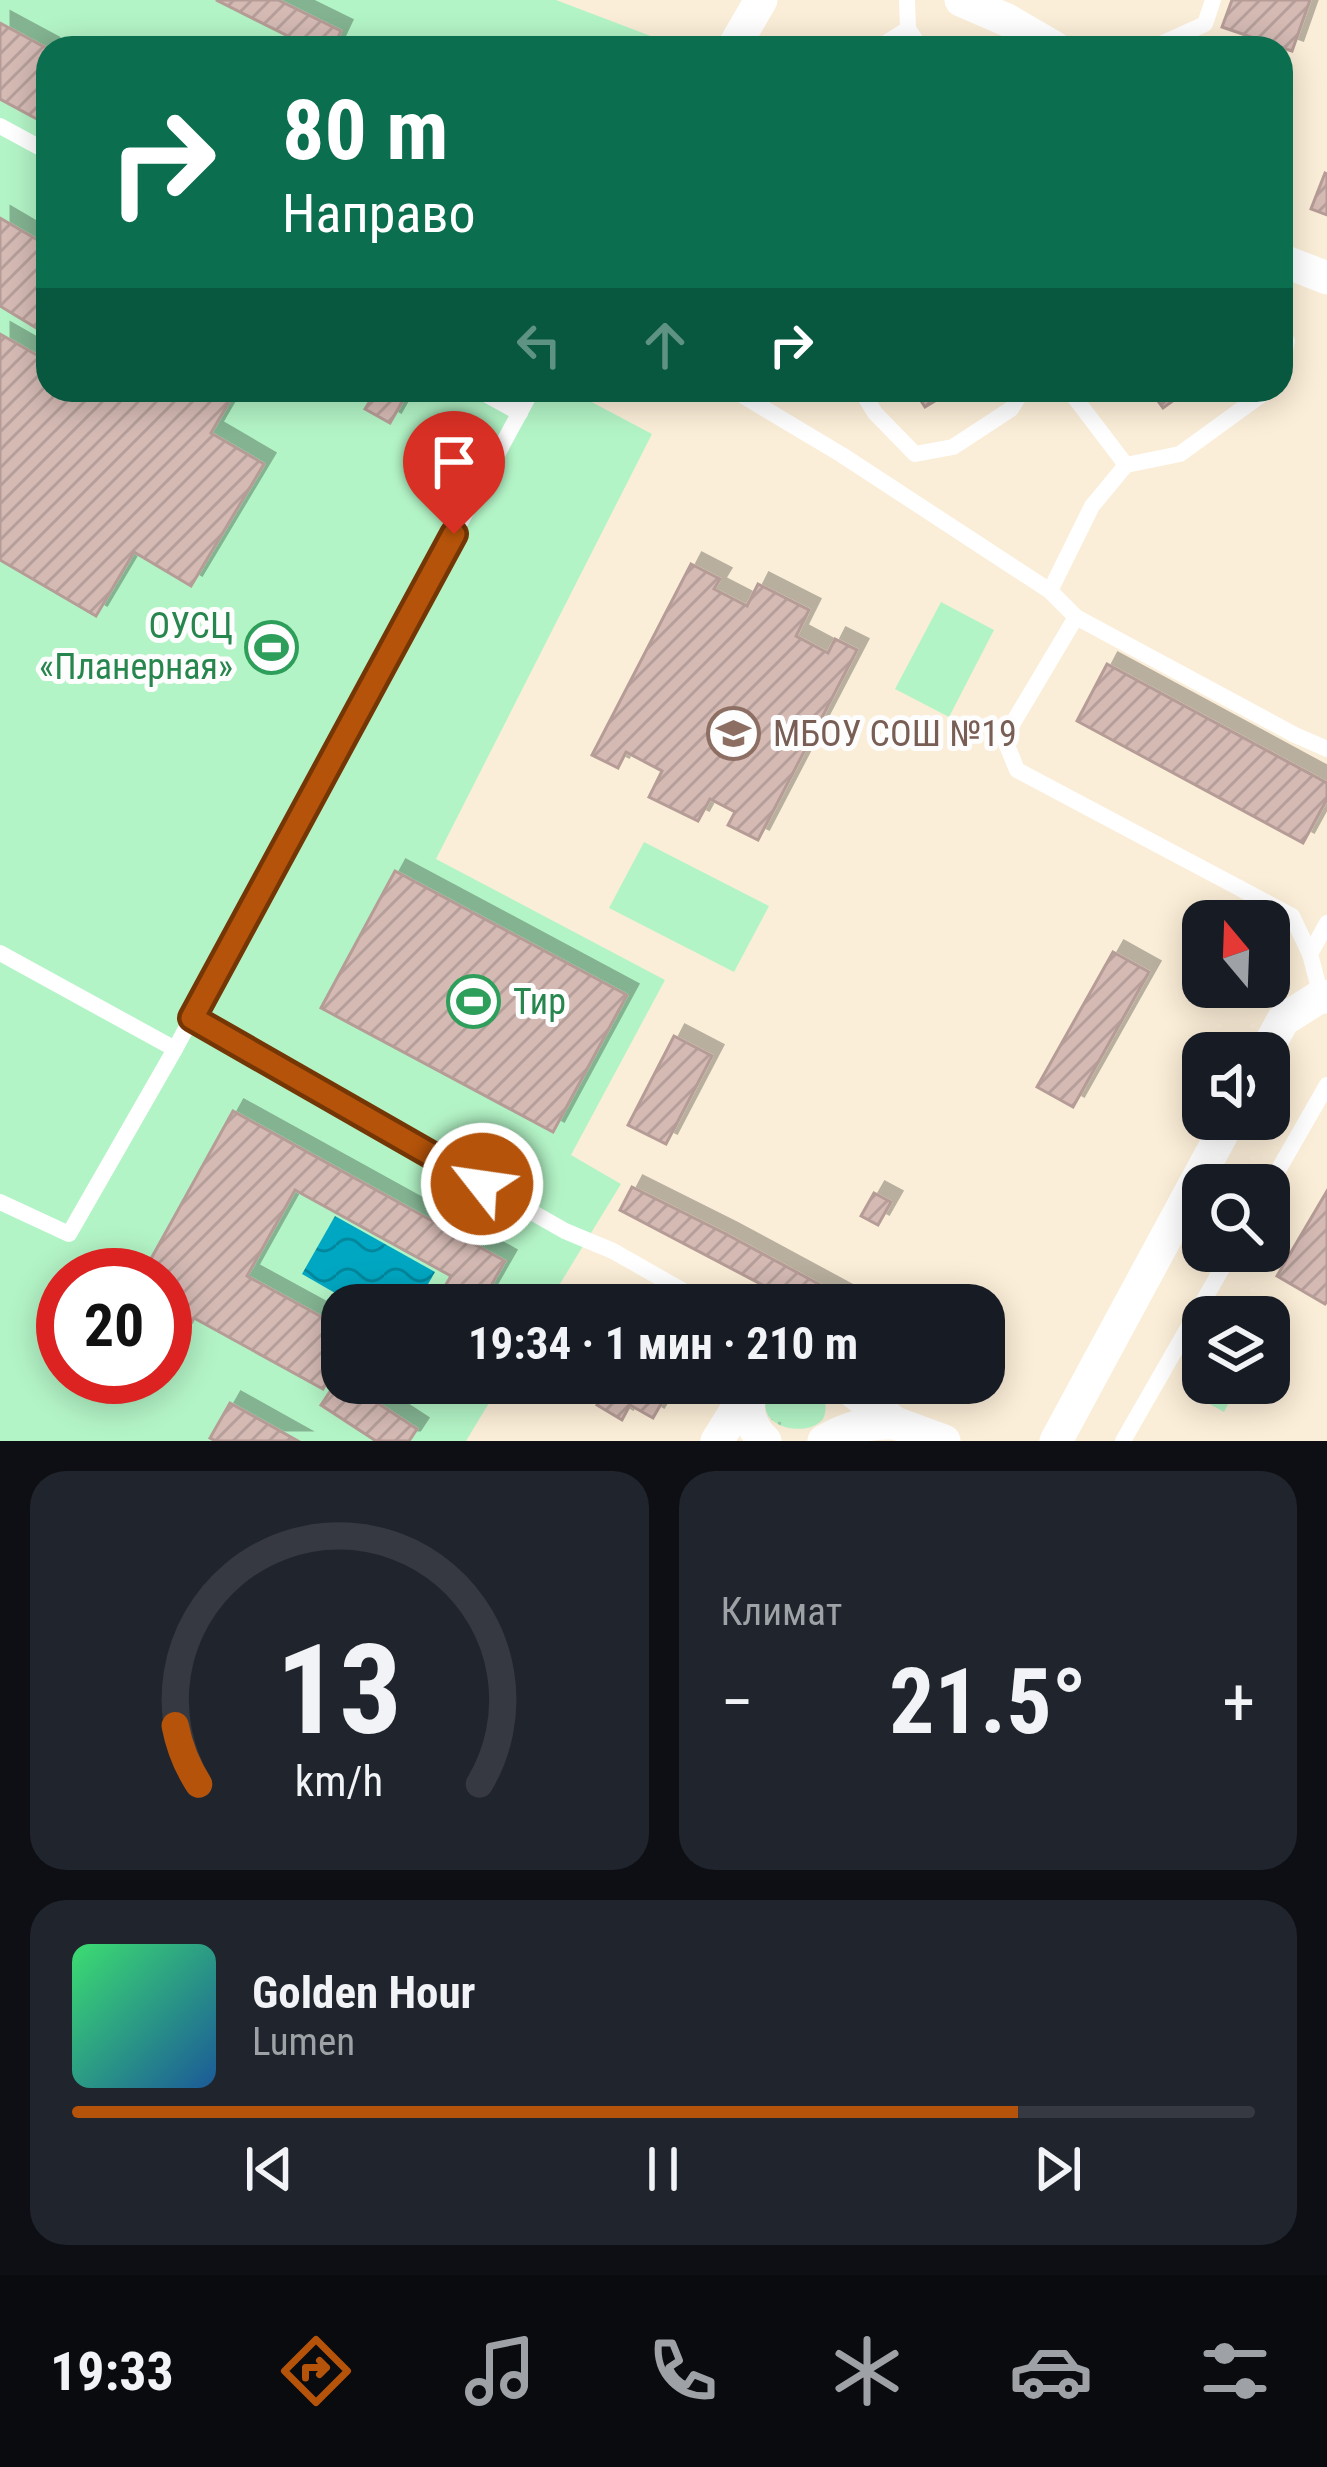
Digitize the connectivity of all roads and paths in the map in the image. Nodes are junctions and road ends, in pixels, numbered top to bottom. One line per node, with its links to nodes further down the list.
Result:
1 (761, 0): 6 (street)
2 (907, 0): 5 (lane)
3 (961, 0): 9 (street)
4 (1213, 0): 10 (lane)
5 (908, 29): 7 (lane); 8 (lane)
6 (741, 36)
7 (897, 36)
8 (913, 36)
9 (1034, 36)
10 (1178, 36)
11 (0, 126): 12 (lane)
12 (36, 146)
13 (1293, 265): 14 (street)
14 (1327, 278)
15 (500, 402): 22 (lane)
16 (526, 402): 22 (lane)
17 (753, 402): 24 (lane)
18 (868, 402): 19 (lane)
19 (1015, 402)
20 (1079, 402): 23 (lane)
21 (1252, 402): 23 (lane)
22 (520, 413): 31 (lane)
23 (1126, 465): 24 (lane)
24 (1050, 590): 25 (lane)
25 (1076, 617): 26 (lane); 29 (lane)
26 (1327, 749)
27 (1327, 923): 29 (lane)
28 (0, 953): 33 (lane)
29 (1310, 954): 30 (lane)
30 (1324, 997): 32 (street)
31 (192, 1018): 33 (lane); 39 (lane)
32 (1276, 1032)
33 (175, 1049): 37 (lane)
34 (1327, 1085): 36 (lane)
35 (1219, 1140): 49 (street)
36 (1282, 1164)
37 (0, 1202)
38 (1220, 1272): 50 (lane)
39 (671, 1284)
40 (741, 1404): 47 (street)
41 (748, 1404): 45 (street)
42 (842, 1404): 46 (street)
43 (869, 1404): 44 (street)
44 (896, 1423): 46 (street); 48 (street)
45 (763, 1440): 47 (street)
46 (826, 1440)
47 (721, 1441)
48 (944, 1441)
49 (1056, 1441)
50 (1123, 1441)

